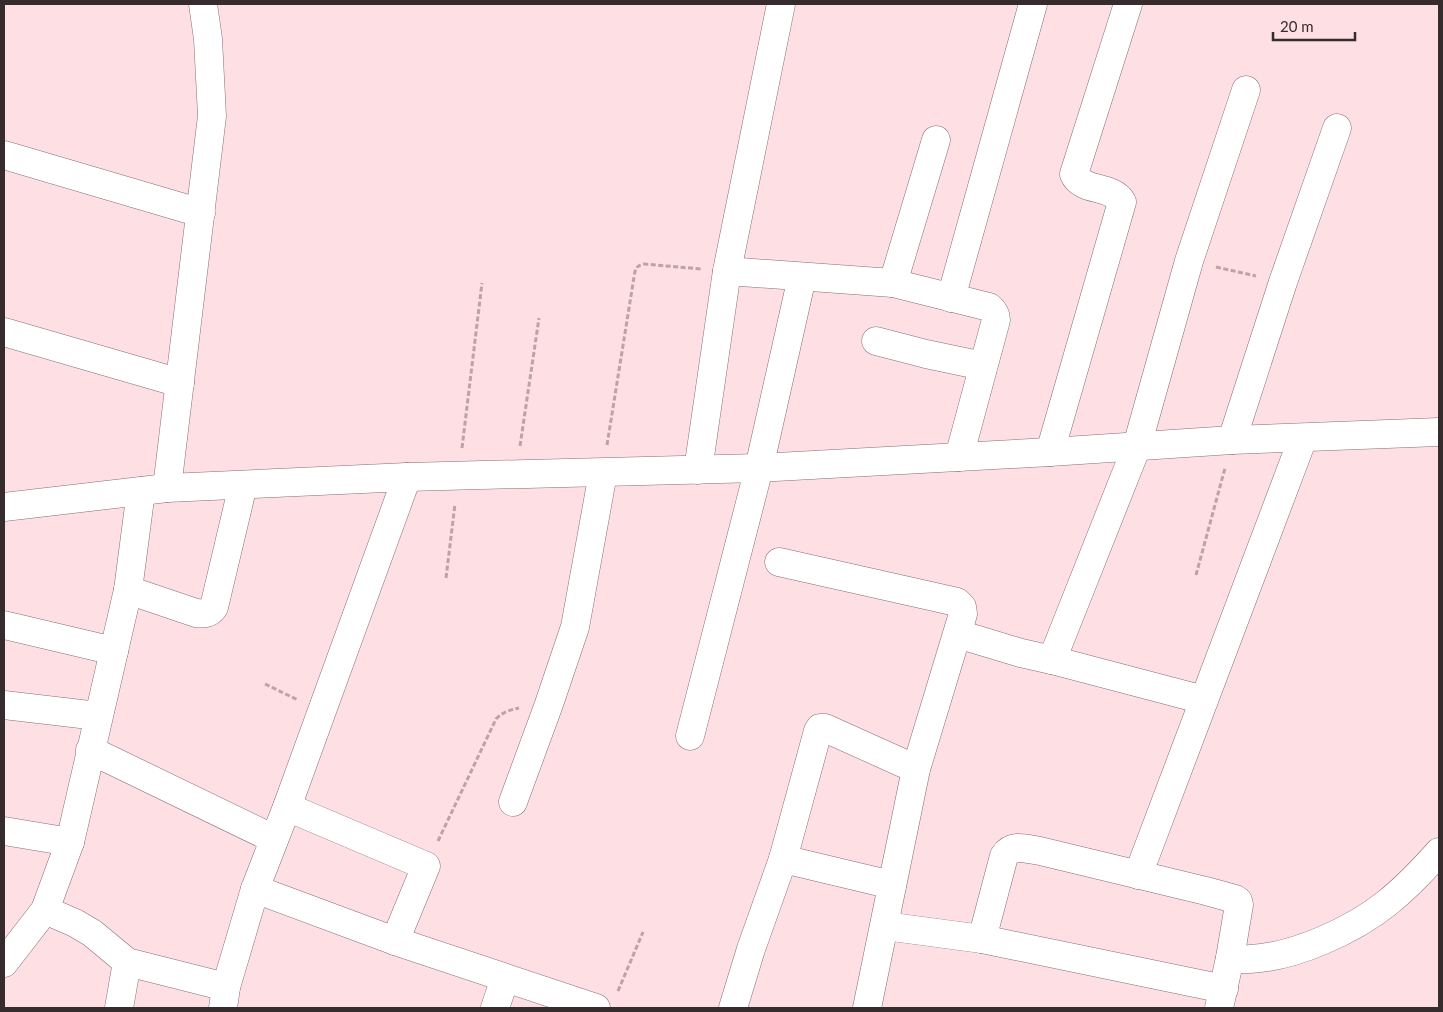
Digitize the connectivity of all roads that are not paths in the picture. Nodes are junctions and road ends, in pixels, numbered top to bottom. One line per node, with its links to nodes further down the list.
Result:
1 (203, 4): 9 (street)
2 (781, 4): 10 (street)
3 (1033, 4): 13 (street)
4 (1128, 4): 22 (street)
5 (1246, 90): 21 (street)
6 (1337, 128): 20 (street)
7 (936, 140): 12 (street)
8 (4, 155): 9 (street)
9 (200, 213): 17 (street)
10 (727, 271): 11 (street); 25 (street)
11 (802, 276): 12 (street); 24 (street)
12 (893, 283): 13 (street)
13 (951, 298): 16 (street)
14 (4, 332): 17 (street)
15 (876, 341): 16 (street)
16 (983, 366): 23 (street)
17 (180, 382): 29 (street)
18 (1439, 432): 19 (street)
19 (1303, 438): 20 (street); 37 (street)
20 (1232, 440): 21 (street)
21 (1137, 446): 22 (street); 36 (street)
22 (1050, 452): 23 (street)
23 (959, 457): 24 (street)
24 (760, 468): 25 (street); 40 (street)
25 (698, 470): 26 (street)
26 (603, 473): 27 (street); 43 (street)
27 (407, 478): 28 (street); 44 (street)
28 (243, 484): 29 (street); 32 (street)
29 (154, 489): 30 (street); 32 (street)
30 (4, 507)
31 (779, 562): 34 (street)
32 (128, 590): 35 (street)
33 (4, 625): 35 (street)
34 (958, 634): 36 (street); 42 (street)
35 (114, 651): 39 (street)
36 (1052, 660): 37 (street)
37 (1204, 700): 50 (street)
38 (4, 704): 39 (street)
39 (98, 716): 41 (street)
40 (690, 736)
41 (90, 750): 46 (street); 47 (street)
42 (916, 770): 49 (street); 51 (street)
43 (513, 802)
44 (287, 807): 46 (street); 56 (street)
45 (4, 831): 47 (street)
46 (274, 839): 52 (street)
47 (70, 842): 53 (street)
48 (1439, 852): 57 (street)
49 (783, 859): 51 (street); 66 (street)
50 (1138, 875): 55 (street); 57 (street)
51 (892, 885): 54 (street)
52 (255, 889): 56 (street); 61 (street)
53 (45, 910): 58 (street); 59 (street)
54 (885, 926): 55 (street); 67 (street)
55 (982, 939): 62 (street)
56 (395, 941): 60 (street)
57 (1230, 958): 62 (street)
58 (127, 962): 61 (street); 63 (street)
59 (4, 963)
60 (505, 978): 64 (street); 65 (street)
61 (224, 998)
62 (1221, 999)
63 (119, 1008)
64 (496, 1008)
65 (596, 1008)
66 (733, 1008)
67 (867, 1008)

